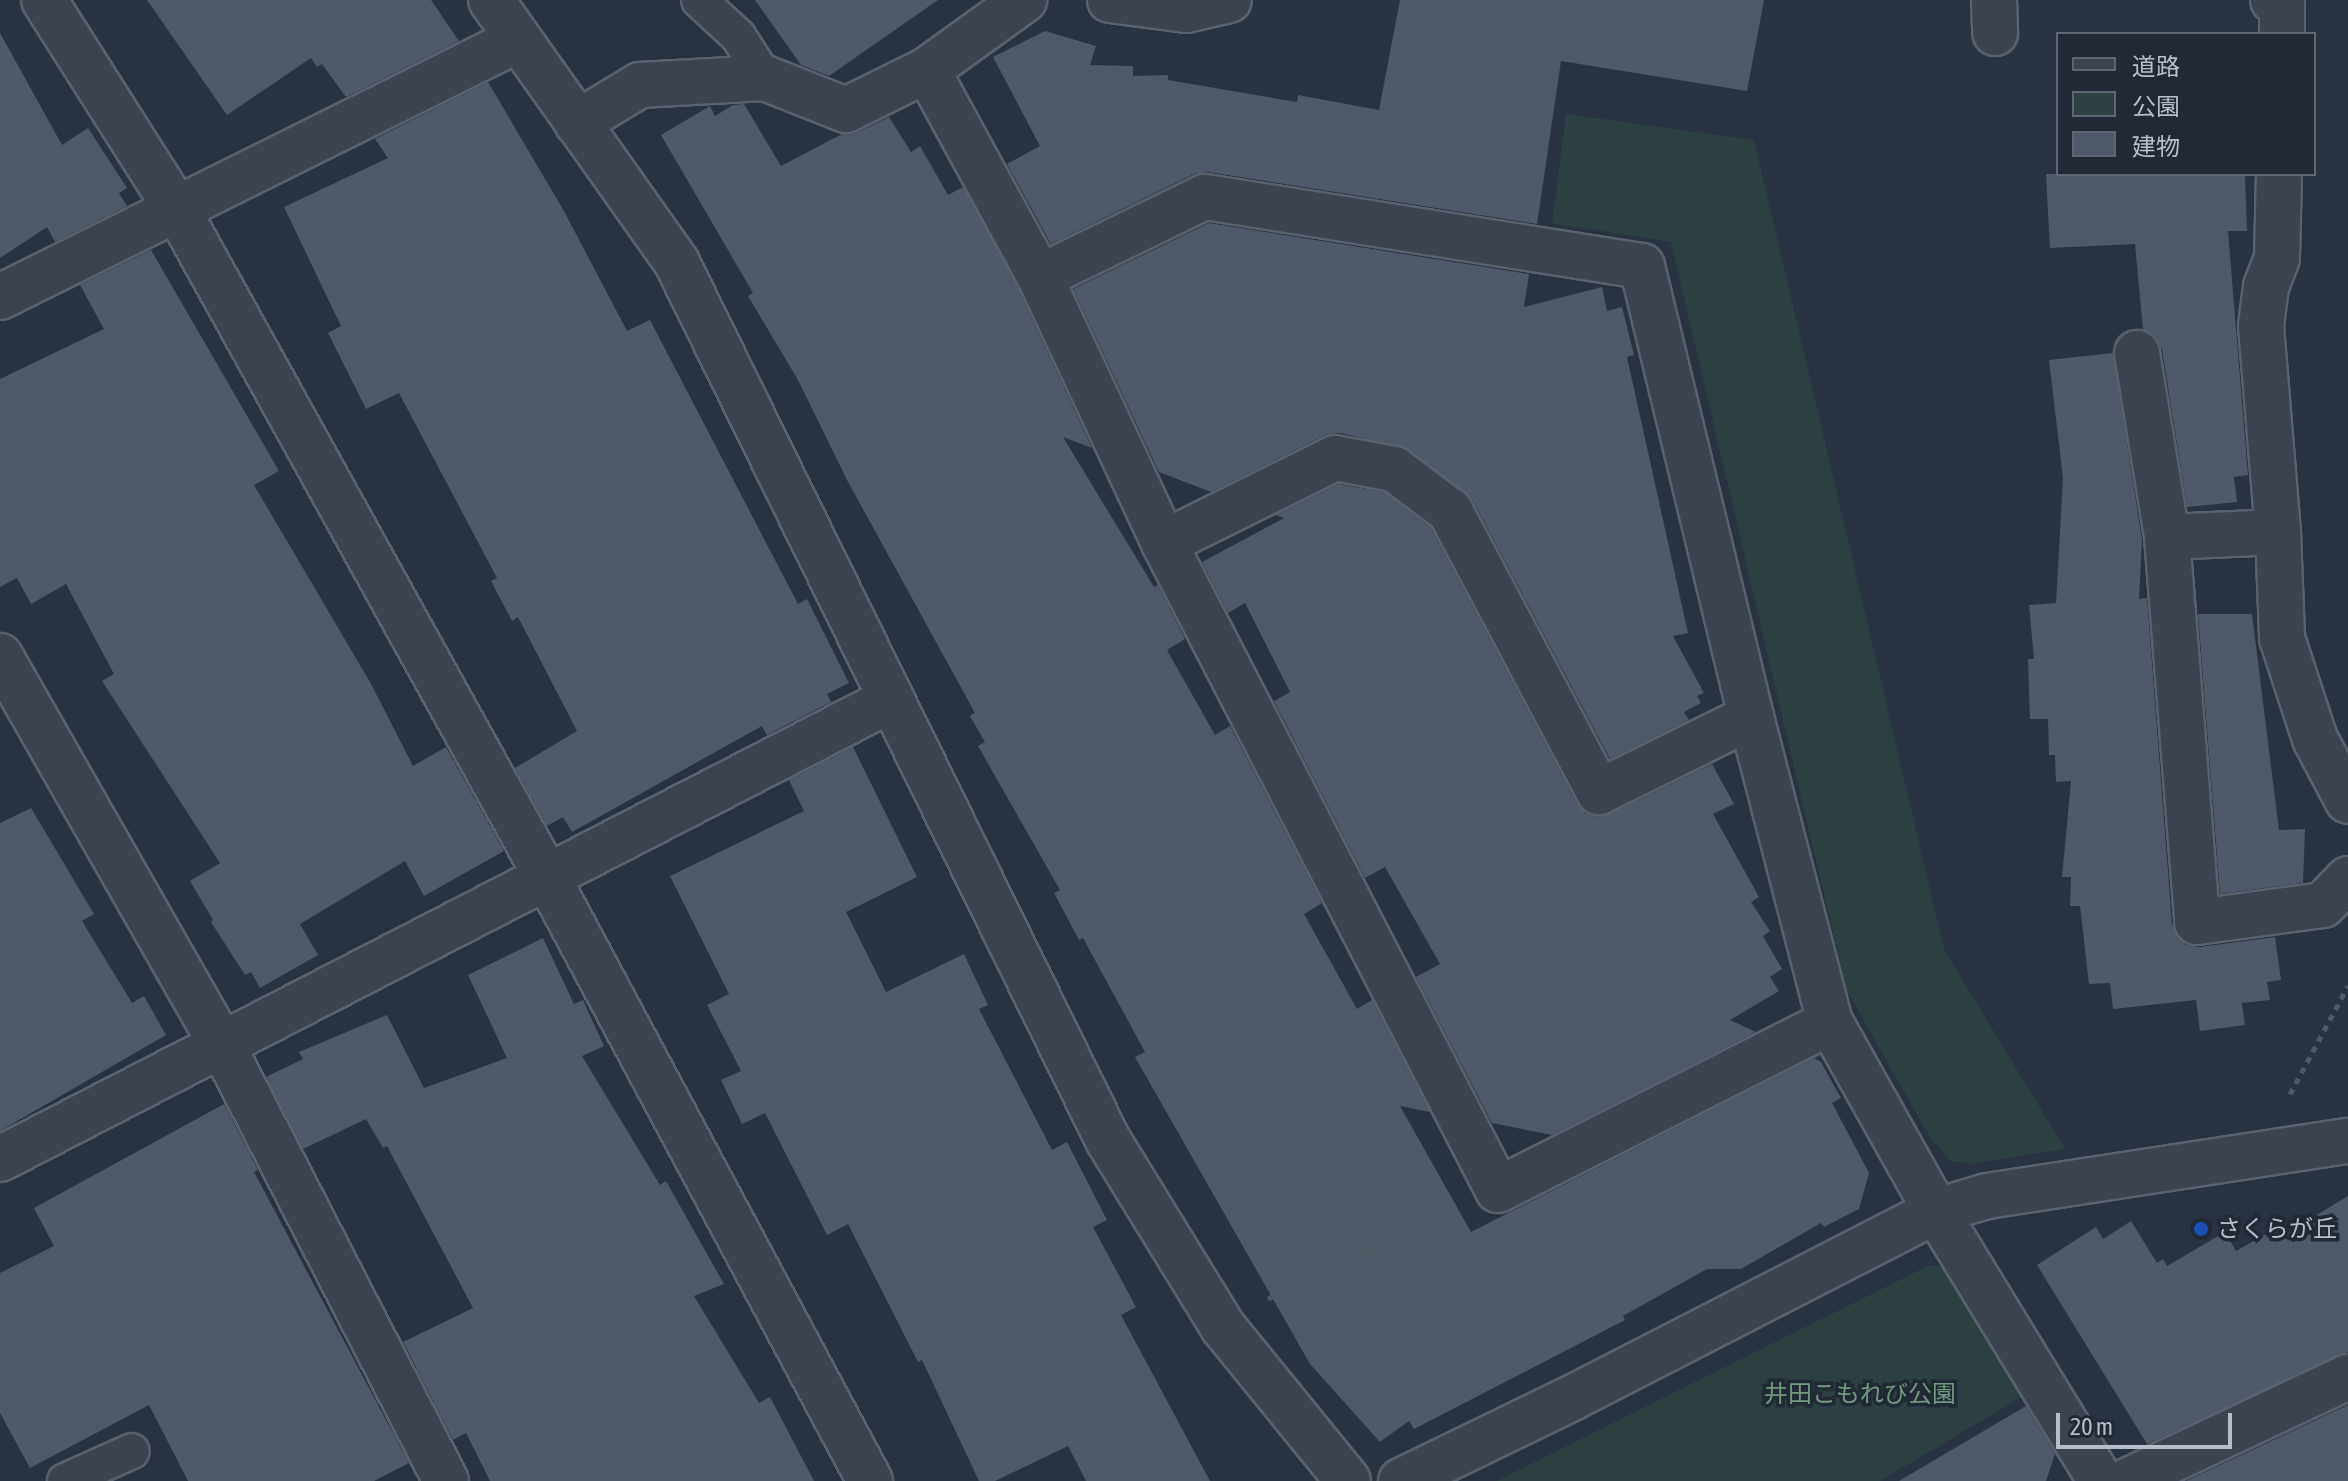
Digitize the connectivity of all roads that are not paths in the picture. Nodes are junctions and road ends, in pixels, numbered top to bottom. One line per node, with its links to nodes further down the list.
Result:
1 (44, 0): 14 (street)
2 (491, 0): 9 (street)
3 (699, 0): 11 (lane)
4 (1024, 0): 10 (street)
5 (1110, 0): 6 (street)
6 (1229, 0)
7 (2273, 0): 8 (street)
8 (2282, 32)
9 (517, 40): 12 (street); 14 (street)
10 (927, 70): 11 (street); 15 (street)
11 (765, 78): 12 (street)
12 (577, 123): 22 (street)
13 (2279, 176): 18 (street)
14 (178, 211): 16 (street); 25 (street)
15 (1040, 277): 20 (street); 23 (street)
16 (0, 297)
17 (2137, 353): 19 (street)
18 (2278, 532): 19 (street); 24 (street)
19 (2167, 537): 26 (street)
20 (1164, 543): 23 (street); 27 (street)
21 (0, 656): 28 (street)
22 (890, 700): 25 (street); 37 (street)
23 (1751, 717): 27 (street)
24 (2348, 801)
25 (547, 877): 28 (street); 36 (street)
26 (2348, 879)
27 (1830, 1022): 31 (street)
28 (222, 1045): 30 (street); 35 (street)
29 (2348, 1141): 31 (street)
30 (0, 1159)
31 (1936, 1211): 38 (street); 39 (street)
32 (2348, 1377): 40 (street)
33 (132, 1451): 34 (lane)
34 (65, 1481)
35 (446, 1481)
36 (870, 1481)
37 (1348, 1481)
38 (1401, 1481)
39 (2101, 1481)
40 (2127, 1481)

